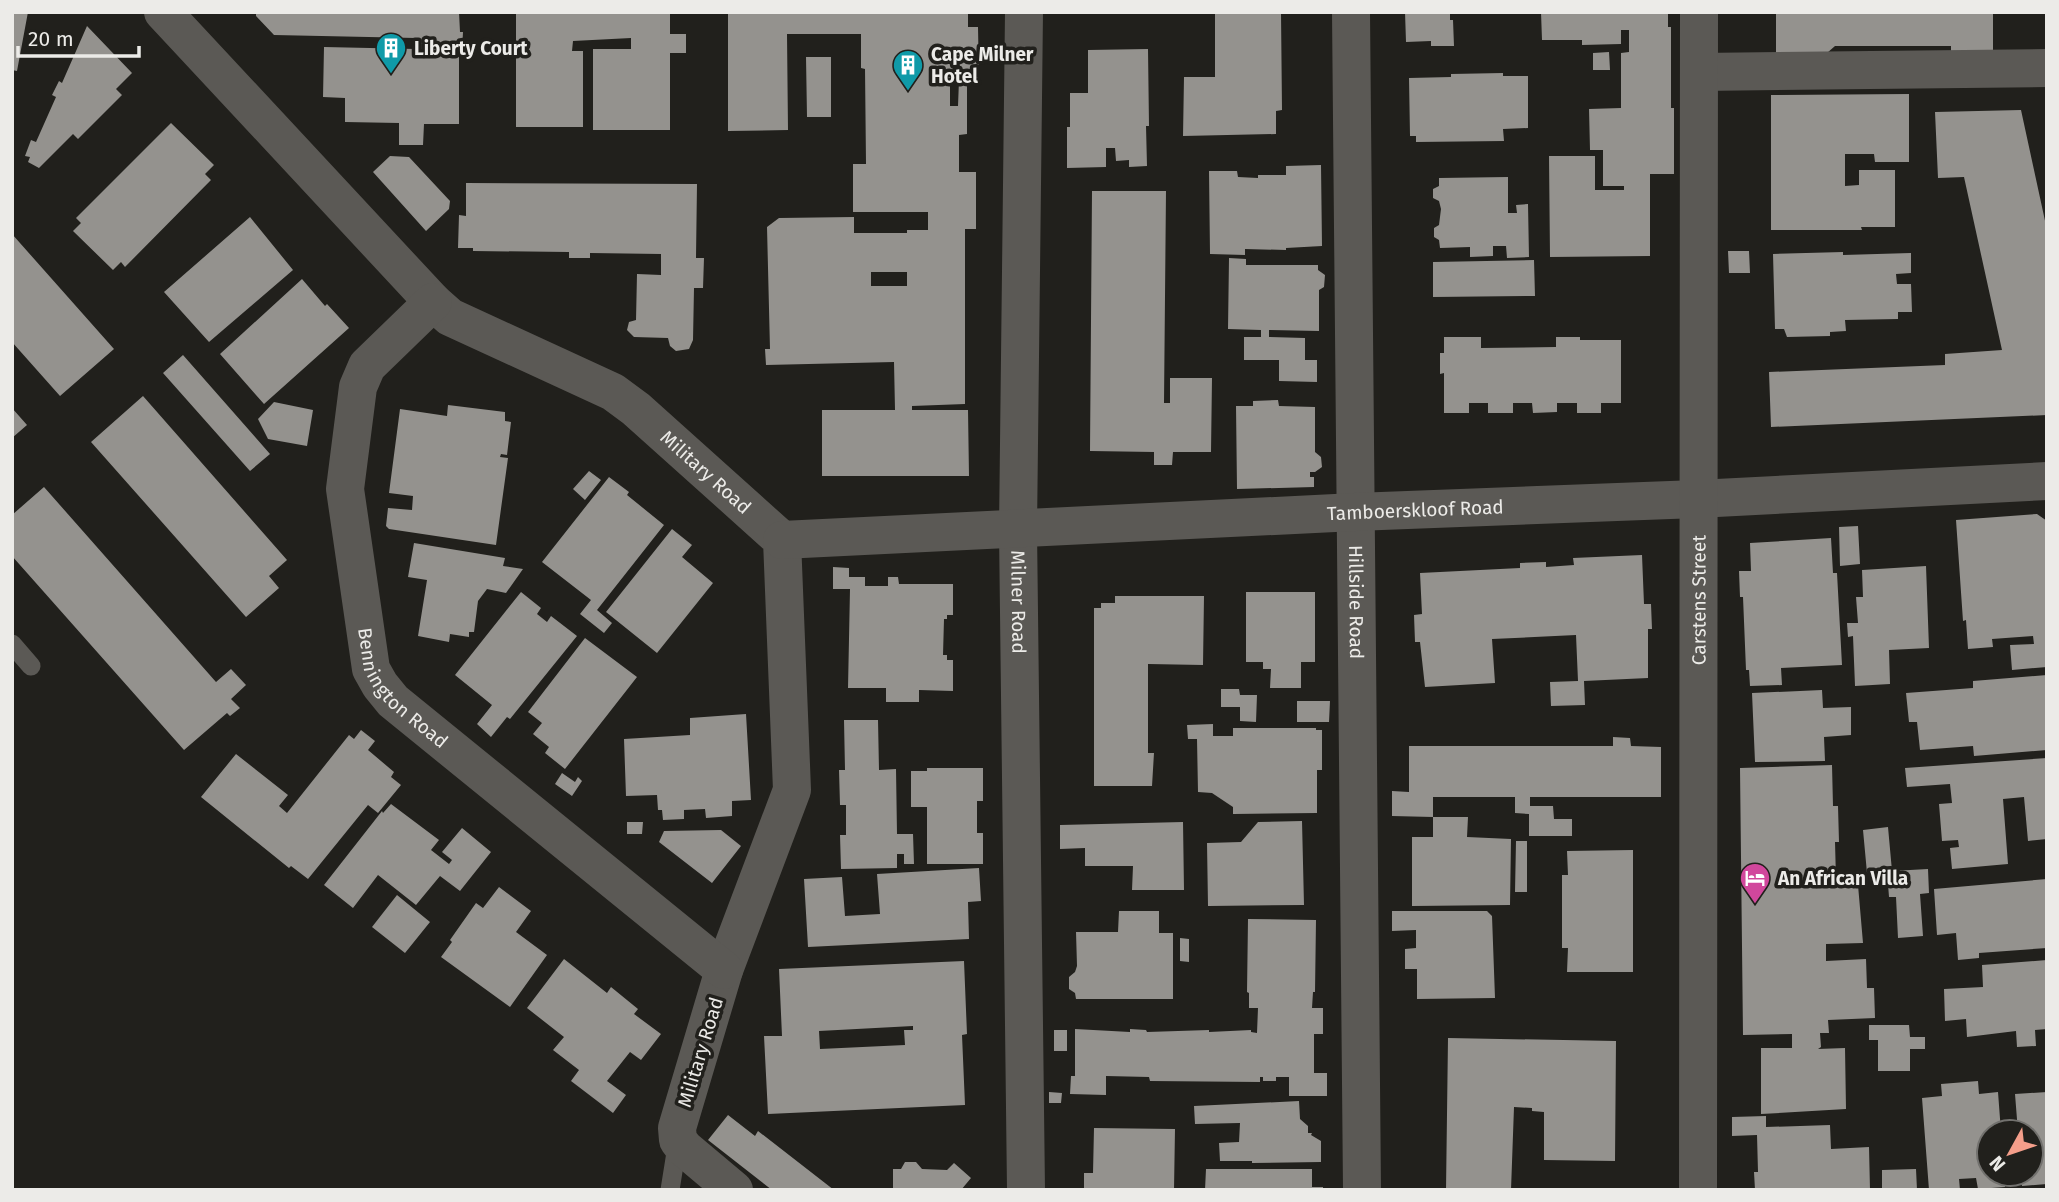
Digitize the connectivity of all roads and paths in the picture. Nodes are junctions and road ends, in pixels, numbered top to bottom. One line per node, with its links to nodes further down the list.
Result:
1 (163, 12): 7 (street, Military Road)
2 (1024, 12): 11 (street, Milner Road)
3 (1351, 12): 10 (street, Hillside Road)
4 (1699, 12): 6 (street, Carstens Street)
5 (2047, 68): 6 (street)
6 (1699, 72): 9 (street, Carstens Street)
7 (433, 302): 12 (street, Military Road); 15 (street, Bennington Road)
8 (2047, 481): 9 (street, Tamboerskloof Road)
9 (1698, 499): 10 (street, Tamboerskloof Road); 21 (street, Carstens Street)
10 (1355, 512): 11 (street, Tamboerskloof Road); 20 (street, Hillside Road)
11 (1018, 530): 12 (street, Tamboerskloof Road); 19 (street, Milner Road)
12 (782, 541): 15 (street, Military Road)
13 (12, 644): 14 (lane)
14 (31, 666)
15 (724, 970): 16 (street, Military Road)
16 (678, 1140): 17 (lane); 18 (street)
17 (670, 1190)
18 (734, 1190)
19 (1026, 1190)
20 (1362, 1190)
21 (1698, 1190)

